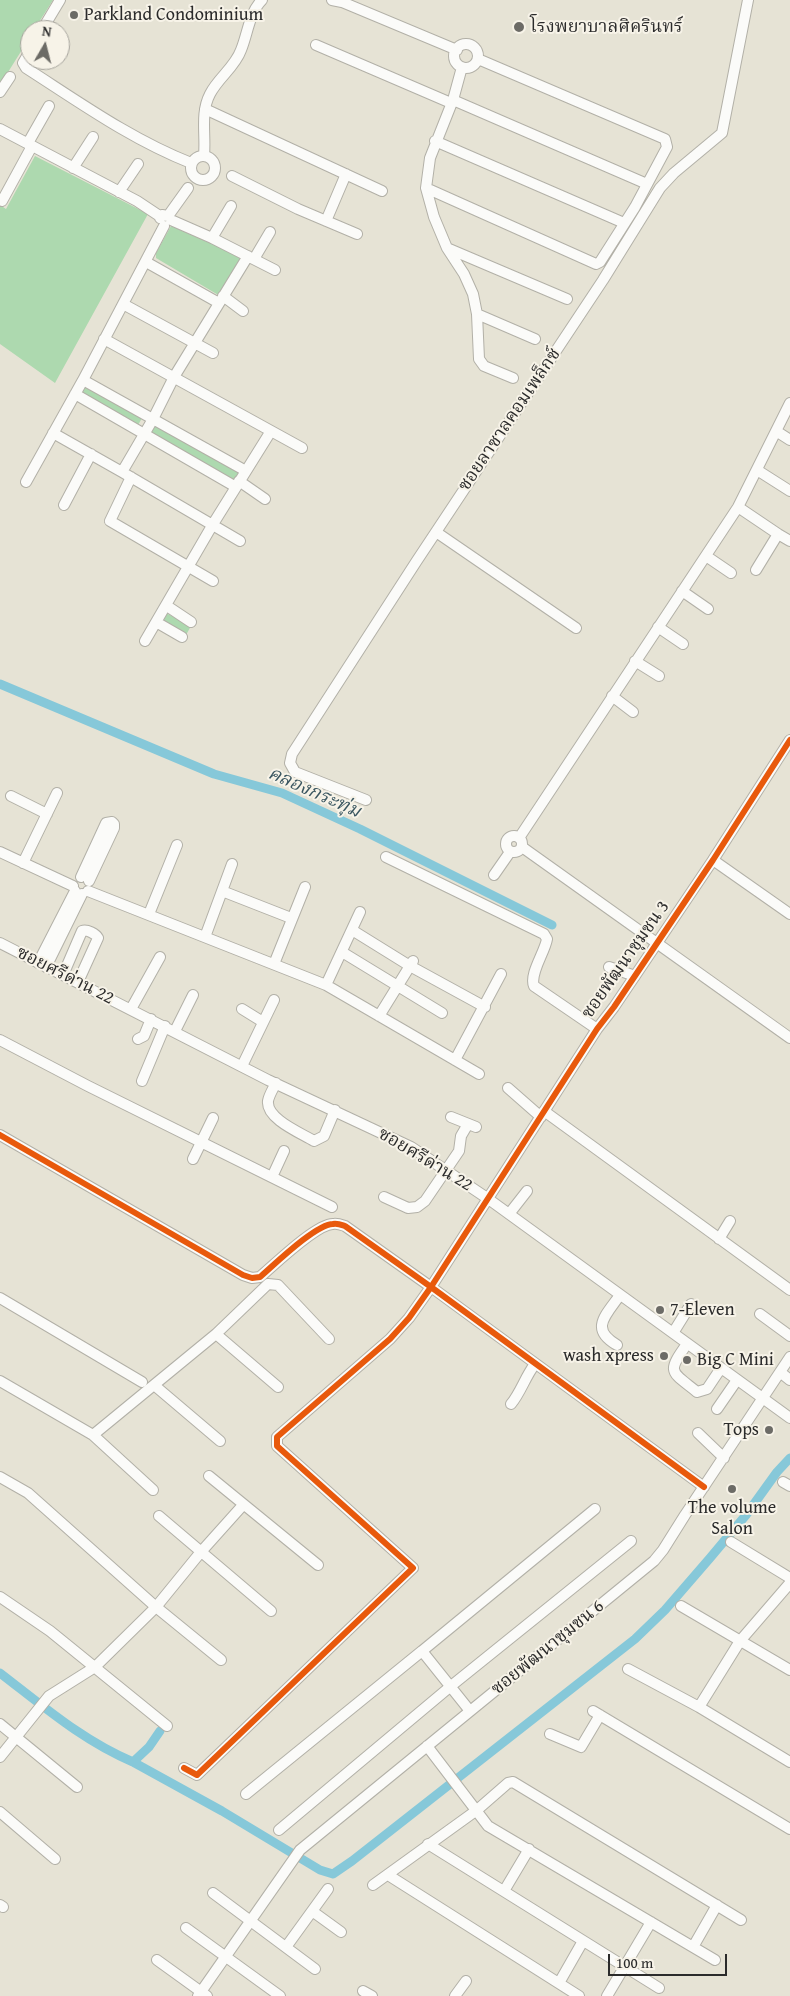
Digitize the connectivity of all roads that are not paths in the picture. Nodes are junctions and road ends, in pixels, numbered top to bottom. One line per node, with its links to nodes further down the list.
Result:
1 (60, 0): 5 (street)
2 (262, 0): 15 (street)
3 (748, 0): 75 (street, ซอยลาซาลคอมเพล็กซ์)
4 (337, 1): 7 (street)
5 (48, 20)
6 (316, 45): 13 (street)
7 (457, 50): 8 (street); 9 (street)
8 (478, 59): 9 (street); 26 (street)
9 (462, 68): 13 (street)
10 (29, 70): 21 (street)
11 (10, 77): 12 (street)
12 (0, 92)
13 (452, 102): 18 (street); 26 (street)
14 (49, 106): 19 (street)
15 (205, 109): 20 (street); 24 (street)
16 (0, 129): 19 (street)
17 (92, 137): 23 (street)
18 (435, 141): 28 (street); 35 (street)
19 (30, 145): 23 (street); 31 (street)
20 (204, 155): 21 (street); 21 (street)
21 (191, 163)
22 (138, 164): 30 (street)
23 (73, 168): 30 (street)
24 (346, 174): 29 (street); 34 (street)
25 (232, 176): 34 (street)
26 (647, 184): 35 (street)
27 (188, 188): 33 (street)
28 (426, 188): 35 (street); 39 (street)
29 (382, 191)
30 (120, 192): 33 (street)
31 (2, 202)
32 (231, 206): 38 (street)
33 (166, 220): 38 (street); 41 (street)
34 (326, 221): 37 (street)
35 (624, 223)
36 (270, 232): 40 (street)
37 (357, 234)
38 (212, 238): 40 (street)
39 (447, 248): 43 (street); 47 (street)
40 (251, 257): 42 (street); 44 (street)
41 (146, 262): 44 (street); 45 (street)
42 (275, 270)
43 (568, 299)
44 (221, 300): 46 (street); 50 (street)
45 (123, 304): 48 (street); 50 (street)
46 (243, 311)
47 (476, 314): 49 (street); 53 (street)
48 (104, 338): 52 (street); 54 (street)
49 (535, 339)
50 (194, 343): 51 (street); 52 (street)
51 (213, 353)
52 (174, 376): 57 (street); 58 (street)
53 (513, 378)
54 (83, 380): 55 (street); 57 (street)
55 (75, 394): 60 (street); 61 (street)
56 (790, 403): 59 (street)
57 (153, 419): 61 (street); 66 (street)
58 (271, 431): 63 (street); 66 (street)
59 (776, 431): 62 (street); 65 (street)
60 (53, 433): 64 (street); 68 (street)
61 (144, 434): 67 (street); 69 (street)
62 (790, 440)
63 (302, 448)
64 (91, 454): 67 (street); 72 (street)
65 (757, 470): 70 (street); 73 (street)
66 (246, 471): 69 (street)
67 (127, 474): 74 (street); 80 (street)
68 (26, 482)
69 (237, 484): 71 (street); 74 (street)
70 (790, 491)
71 (265, 499)
72 (64, 505)
73 (738, 507): 76 (street); 79 (street)
74 (213, 524): 77 (street); 80 (street)
75 (436, 532): 90 (street); 101 (street, ซอยลาซาลคอมเพล็กซ์)
76 (778, 534): 78 (street); 81 (street)
77 (240, 541)
78 (790, 541)
79 (706, 556): 82 (street); 84 (street)
80 (189, 567): 83 (street); 85 (street)
81 (756, 570)
82 (731, 573)
83 (212, 580)
84 (682, 591): 86 (street); 89 (street)
85 (167, 606): 87 (street); 88 (street)
86 (708, 609)
87 (156, 622): 91 (street); 92 (street)
88 (191, 622)
89 (658, 627): 93 (street); 94 (street)
90 (576, 628)
91 (182, 637)
92 (145, 641)
93 (683, 644)
94 (635, 661): 95 (street); 96 (street)
95 (659, 676)
96 (612, 696): 97 (street); 103 (street)
97 (633, 712)
98 (790, 740): 108 (street, ซอยพัฒนาชุมชน 3)
99 (57, 793): 102 (street)
100 (11, 796): 102 (street)
101 (366, 800)
102 (47, 814): 109 (street)
103 (520, 843): 106 (street); 106 (street); 121 (street)
104 (177, 845): 116 (street)
105 (0, 852): 109 (street)
106 (510, 852): 111 (street)
107 (386, 857): 145 (street)
108 (713, 860): 117 (street); 121 (street, ซอยพัฒนาชุมชน 3)
109 (23, 863): 112 (street)
110 (232, 864): 114 (street)
111 (494, 875)
112 (81, 887): 112 (street); 116 (street); 127 (street)
113 (305, 887): 118 (street)
114 (222, 891): 118 (street); 120 (street)
115 (360, 912): 119 (street)
116 (149, 914): 120 (street)
117 (790, 914)
118 (292, 918): 126 (street)
119 (352, 930): 123 (street); 125 (street)
120 (205, 936): 126 (street)
121 (656, 943): 131 (street, ซอยพัฒนาชุมชน 3); 147 (street)
122 (0, 944): 127 (street, ซอยศรีด่าน 22)
123 (342, 952): 133 (street); 134 (street)
124 (160, 956): 139 (street)
125 (412, 963): 134 (street); 137 (street)
126 (274, 964): 133 (street)
127 (42, 965): 130 (street, ซอยศรีด่าน 22)
128 (608, 967): 131 (street)
129 (501, 974): 137 (street)
130 (63, 975): 132 (street, ซอยศรีด่าน 22); 132 (street)
131 (635, 976): 145 (street, ซอยพัฒนาชุมชน 3)
132 (78, 982): 139 (street, ซอยศรีด่าน 22)
133 (326, 985): 141 (street)
134 (397, 986): 140 (street); 141 (street)
135 (193, 995): 146 (street)
136 (274, 1000): 143 (street)
137 (485, 1008): 150 (street)
138 (242, 1009): 143 (street)
139 (131, 1010): 142 (street, ซอยศรีด่าน 22)
140 (442, 1013)
141 (379, 1016): 150 (street)
142 (151, 1019): 144 (street, ซอยศรีด่าน 22); 148 (street)
143 (263, 1022): 151 (street)
144 (165, 1026): 146 (street, ซอยศรีด่าน 22); 153 (street)
145 (597, 1030): 157 (street, ซอยพัฒนาชุมชน 3)
146 (175, 1032): 151 (street, ซอยศรีด่าน 22)
147 (790, 1038)
148 (138, 1039)
149 (0, 1040): 161 (street)
150 (456, 1060): 152 (street)
151 (242, 1066): 154 (street, ซอยศรีด่าน 22)
152 (479, 1074)
153 (142, 1081)
154 (276, 1083): 156 (street, ซอยศรีด่าน 22); 156 (street)
155 (508, 1088): 157 (street)
156 (335, 1110): 164 (street, ซอยศรีด่าน 22)
157 (543, 1114): 168 (street, ซอยพัฒนาชุมชน 3); 172 (street)
158 (452, 1117): 164 (street)
159 (213, 1118): 161 (street)
160 (0, 1136): 173 (street)
161 (201, 1142): 163 (street); 165 (street)
162 (284, 1151): 165 (street)
163 (193, 1159)
164 (446, 1171): 167 (street); 168 (street, ซอยศรีด่าน 22)
165 (272, 1177): 169 (street)
166 (527, 1191): 170 (street)
167 (384, 1198)
168 (487, 1198): 170 (street, ซอยศรีด่าน 22); 173 (street, ซอยพัฒนาชุมชน 3)
169 (332, 1207)
170 (509, 1214): 175 (street, ซอยศรีด่าน 22)
171 (730, 1220): 172 (street)
172 (719, 1239): 174 (street)
173 (431, 1287): 186 (street); 236 (street, ซอยพัฒนาชุมชน 3)
174 (790, 1290)
175 (620, 1294): 179 (street, ซอยศรีด่าน 22); 183 (street)
176 (0, 1298): 192 (street)
177 (691, 1304): 179 (street)
178 (760, 1314): 181 (street)
179 (673, 1333): 184 (street, ซอยศรีด่าน 22)
180 (216, 1334): 182 (street); 193 (street); 194 (street)
181 (790, 1336)
182 (330, 1339)
183 (617, 1344)
184 (687, 1344): 187 (street, ซอยศรีด่าน 22); 187 (street)
185 (790, 1358): 188 (street, ซอยพัฒนาชุมชน 6)
186 (535, 1364): 196 (street); 205 (street)
187 (721, 1368): 189 (street, ซอยศรีด่าน 22)
188 (780, 1372): 190 (street); 195 (street, ซอยพัฒนาชุมชน 6)
189 (737, 1380): 195 (street, ซอยศรีด่าน 22); 197 (street)
190 (790, 1380)
191 (0, 1381): 200 (street)
192 (142, 1382)
193 (154, 1385): 200 (street); 201 (street)
194 (278, 1387)
195 (762, 1398): 198 (street, ซอยศรีด่าน 22); 202 (street, ซอยพัฒนาชุมชน 6)
196 (511, 1404)
197 (717, 1409)
198 (790, 1418)
199 (698, 1433): 202 (street)
200 (92, 1435): 206 (street)
201 (220, 1441)
202 (724, 1458): 205 (street, ซอยพัฒนาชุมชน 6)
203 (209, 1476): 207 (street)
204 (0, 1477): 218 (street)
205 (704, 1487): 228 (street, ซอยพัฒนาชุมชน 6)
206 (153, 1490)
207 (242, 1505): 212 (street); 213 (street)
208 (595, 1509): 221 (street)
209 (159, 1516): 212 (street)
210 (631, 1541): 226 (street)
211 (731, 1542): 214 (street)
212 (200, 1553): 218 (street); 219 (street)
213 (318, 1565)
214 (790, 1578)
215 (790, 1583): 220 (street)
216 (0, 1597): 223 (street)
217 (681, 1606): 220 (street)
218 (156, 1607): 222 (street); 223 (street)
219 (271, 1611)
220 (740, 1641): 225 (street); 227 (street)
221 (422, 1651): 226 (street); 238 (street)
222 (221, 1660)
223 (95, 1667): 230 (street); 232 (street)
224 (628, 1669): 227 (street)
225 (790, 1670)
226 (451, 1686): 228 (street); 242 (street)
227 (698, 1707): 235 (street)
228 (470, 1711): 233 (street, ซอยพัฒนาชุมชน 6)
229 (0, 1724): 232 (street)
230 (167, 1726)
231 (550, 1734): 241 (street)
232 (16, 1737): 234 (street); 237 (street)
233 (427, 1746): 239 (street); 254 (street, ซอยพัฒนาชุมชน 6)
234 (0, 1756)
235 (790, 1762)
236 (184, 1768)
237 (77, 1788)
238 (246, 1794)
239 (477, 1810): 243 (street); 244 (street); 251 (street)
240 (0, 1812): 245 (street)
241 (790, 1829)
242 (279, 1830)
243 (428, 1844): 246 (street); 249 (street)
244 (528, 1849): 249 (street); 255 (street)
245 (56, 1859)
246 (388, 1876): 247 (street); 267 (street)
247 (373, 1885)
248 (328, 1889): 252 (street)
249 (504, 1891): 258 (street)
250 (213, 1892): 254 (street)
251 (717, 1905): 253 (street); 260 (street)
252 (312, 1911): 257 (street); 259 (street)
253 (741, 1920)
254 (251, 1921): 259 (street); 261 (street, ซอยพัฒนาชุมชน 6)
255 (651, 1922): 260 (street); 264 (street)
256 (186, 1928): 261 (street)
257 (342, 1932)
258 (583, 1941): 264 (street); 267 (street)
259 (286, 1947): 265 (street)
260 (693, 1947): 263 (street)
261 (227, 1956): 269 (street, ซอยพัฒนาชุมชน 6); 270 (street)
262 (157, 1960): 269 (street)
263 (716, 1960)
264 (625, 1967): 268 (street); 273 (street)
265 (315, 1969)
266 (466, 1981): 271 (street)
267 (559, 1983): 272 (street)
268 (659, 1988)
269 (202, 1995)
270 (280, 1996)
271 (455, 1996)
272 (579, 1996)
273 (607, 1996)

